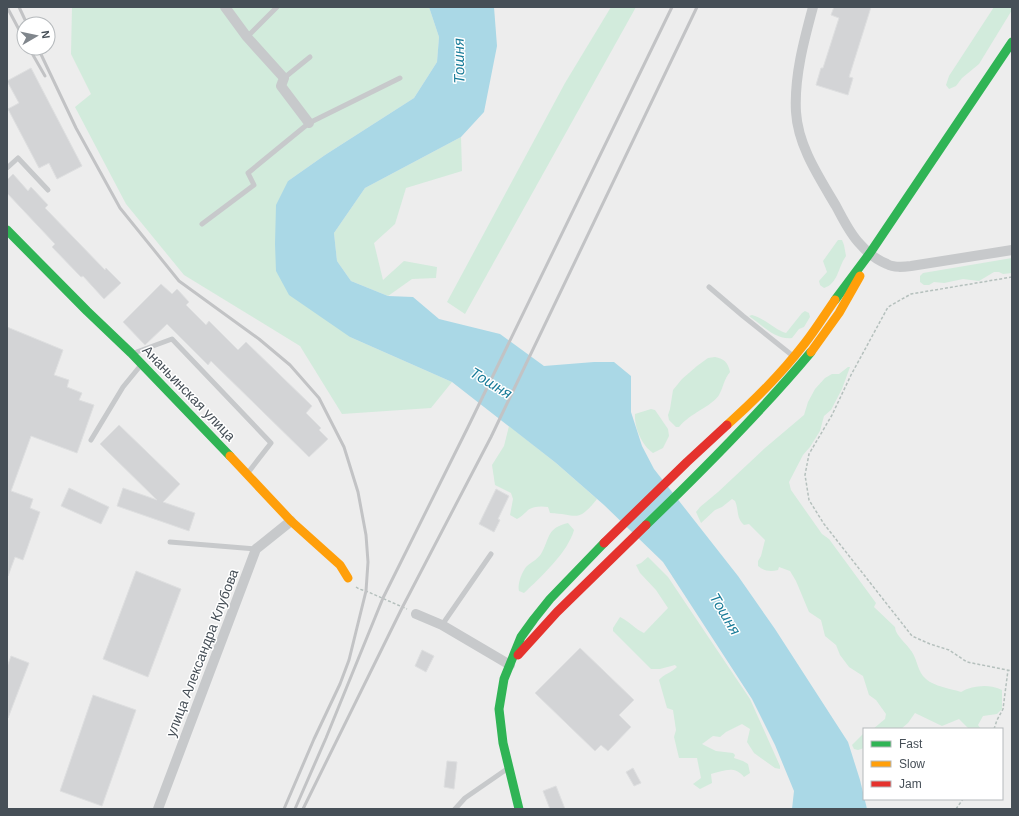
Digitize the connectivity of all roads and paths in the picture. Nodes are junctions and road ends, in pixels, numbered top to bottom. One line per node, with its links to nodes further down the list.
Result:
1 (225, 7): 4 (street)
2 (277, 7): 4 (lane)
3 (813, 7): 15 (street)
4 (247, 37): 7 (street)
5 (1012, 42): 15 (main road)
6 (310, 57): 7 (lane)
7 (284, 78): 9 (street)
8 (400, 78): 9 (lane)
9 (309, 123): 12 (lane)
10 (7, 168): 11 (lane)
11 (48, 190)
12 (202, 224)
13 (7, 230): 18 (main road, Ананьинская улица)
14 (1012, 250): 15 (street)
15 (870, 253): 19 (main road); 30 (main road)
16 (1012, 277): 31 (path)
17 (709, 287): 19 (lane)
18 (131, 353): 20 (main road, Ананьинская улица); 22 (lane)
19 (794, 356): 30 (main road)
20 (142, 364): 21 (lane); 22 (main road, Ананьинская улица)
21 (91, 440)
22 (246, 474): 23 (main road, Ананьинская улица)
23 (291, 521): 25 (street); 27 (main road, Ананьинская улица)
24 (170, 542): 25 (lane)
25 (256, 549): 36 (street, улица Александра Клубова)
26 (491, 554): 29 (lane)
27 (348, 578): 28 (path)
28 (416, 614): 29 (street)
29 (442, 625): 30 (street)
30 (510, 665): 34 (main road)
31 (1008, 670): 32 (path); 33 (path)
32 (1012, 671)
33 (994, 728)
34 (508, 768): 37 (lane); 38 (main road)
35 (962, 800): 39 (path)
36 (158, 809)
37 (455, 809)
38 (519, 809)
39 (956, 809)

